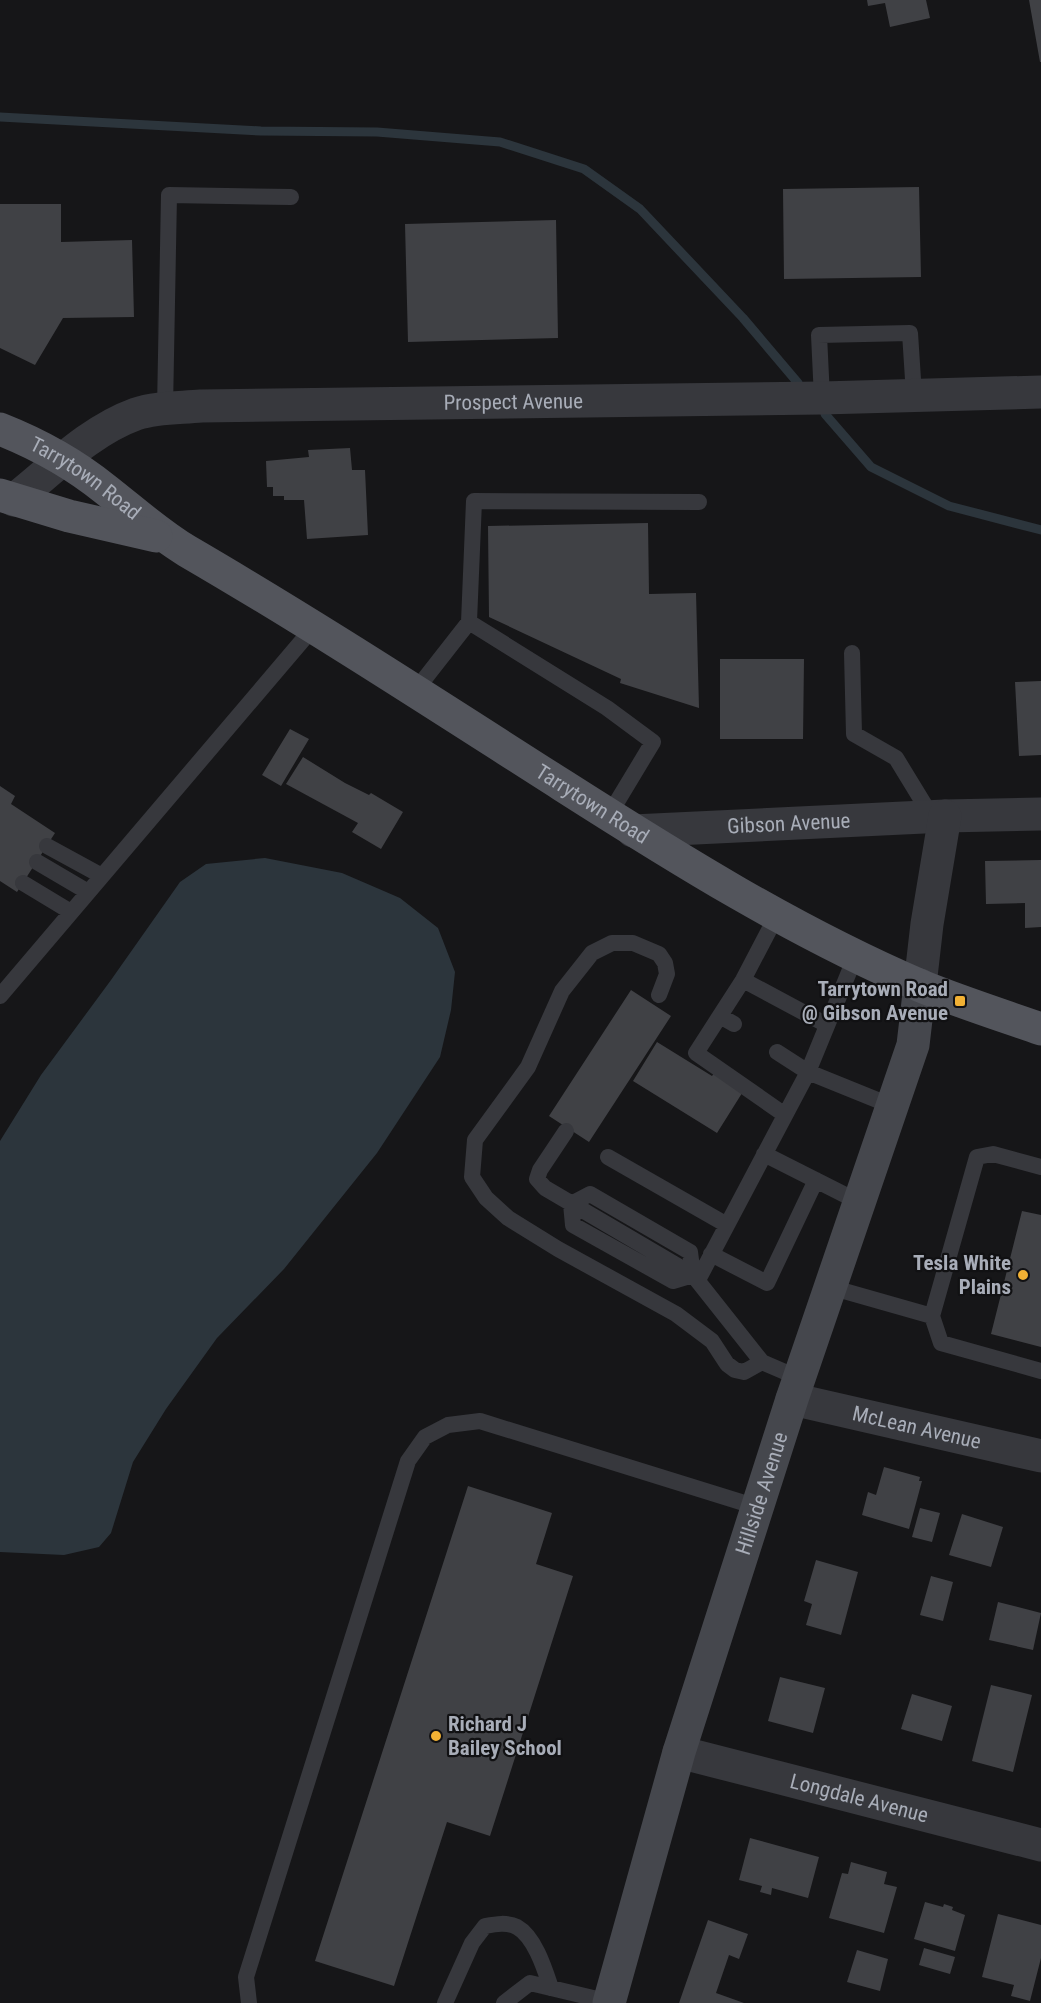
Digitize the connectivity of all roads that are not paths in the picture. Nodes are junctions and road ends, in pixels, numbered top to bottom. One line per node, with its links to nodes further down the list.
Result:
1 (291, 197): 5 (lane)
2 (1041, 392): 3 (street, Prospect Avenue)
3 (914, 395): 4 (street, Prospect Avenue); 4 (lane)
4 (822, 398): 5 (street, Prospect Avenue)
5 (165, 409): 7 (street, Prospect Avenue)
6 (0, 429): 7 (main road, Tarrytown Road)
7 (64, 460): 8 (street, Prospect Avenue); 10 (main road, Tarrytown Road)
8 (7, 498): 10 (main road, Tarrytown Road)
9 (699, 502): 11 (lane)
10 (164, 537): 12 (main road, Tarrytown Road)
11 (469, 622): 14 (lane); 17 (lane)
12 (313, 628): 14 (main road, Tarrytown Road); 20 (lane)
13 (852, 653): 16 (lane)
14 (414, 691): 17 (main road, Tarrytown Road)
15 (1041, 814): 16 (street, Gibson Avenue)
16 (938, 817): 17 (street, Gibson Avenue); 27 (street)
17 (621, 823): 24 (main road, Tarrytown Road)
18 (46, 846): 20 (lane)
19 (37, 862): 22 (lane)
20 (102, 876): 22 (lane)
21 (23, 883): 23 (lane)
22 (88, 892): 23 (lane)
23 (71, 912): 28 (lane)
24 (777, 915): 25 (main road, Tarrytown Road); 26 (lane)
25 (856, 955): 27 (main road, Tarrytown Road); 30 (lane)
26 (743, 980): 30 (lane); 35 (lane)
27 (920, 986): 31 (main road, Tarrytown Road); 34 (main road, Hillside Avenue)
28 (0, 996)
29 (659, 996): 48 (lane)
30 (827, 1025): 33 (lane)
31 (1041, 1029)
32 (777, 1052): 33 (lane)
33 (808, 1072): 34 (lane); 35 (lane)
34 (892, 1106): 41 (main road, Hillside Avenue)
35 (785, 1114): 37 (lane)
36 (566, 1131): 42 (lane)
37 (764, 1154): 40 (lane); 43 (lane)
38 (608, 1156): 43 (lane)
39 (1041, 1167): 47 (lane)
40 (816, 1180): 41 (lane); 44 (lane)
41 (859, 1202): 46 (main road, Hillside Avenue)
42 (571, 1204): 45 (lane); 45 (lane)
43 (726, 1225): 44 (lane)
44 (711, 1254): 45 (lane)
45 (695, 1277): 48 (lane)
46 (830, 1287): 47 (lane); 50 (main road, Hillside Avenue)
47 (932, 1316): 49 (lane)
48 (762, 1362): 50 (lane)
49 (1041, 1371)
50 (795, 1388): 51 (street, McLean Avenue); 52 (main road, Hillside Avenue)
51 (1041, 1456)
52 (757, 1507): 53 (main road, Hillside Avenue); 57 (lane)
53 (679, 1752): 54 (street, Longdale Avenue); 56 (main road, Hillside Avenue)
54 (1041, 1845)
55 (551, 1988): 56 (lane); 58 (lane); 59 (lane)
56 (610, 2002)
57 (249, 2003)
58 (445, 2003)
59 (504, 2003)

